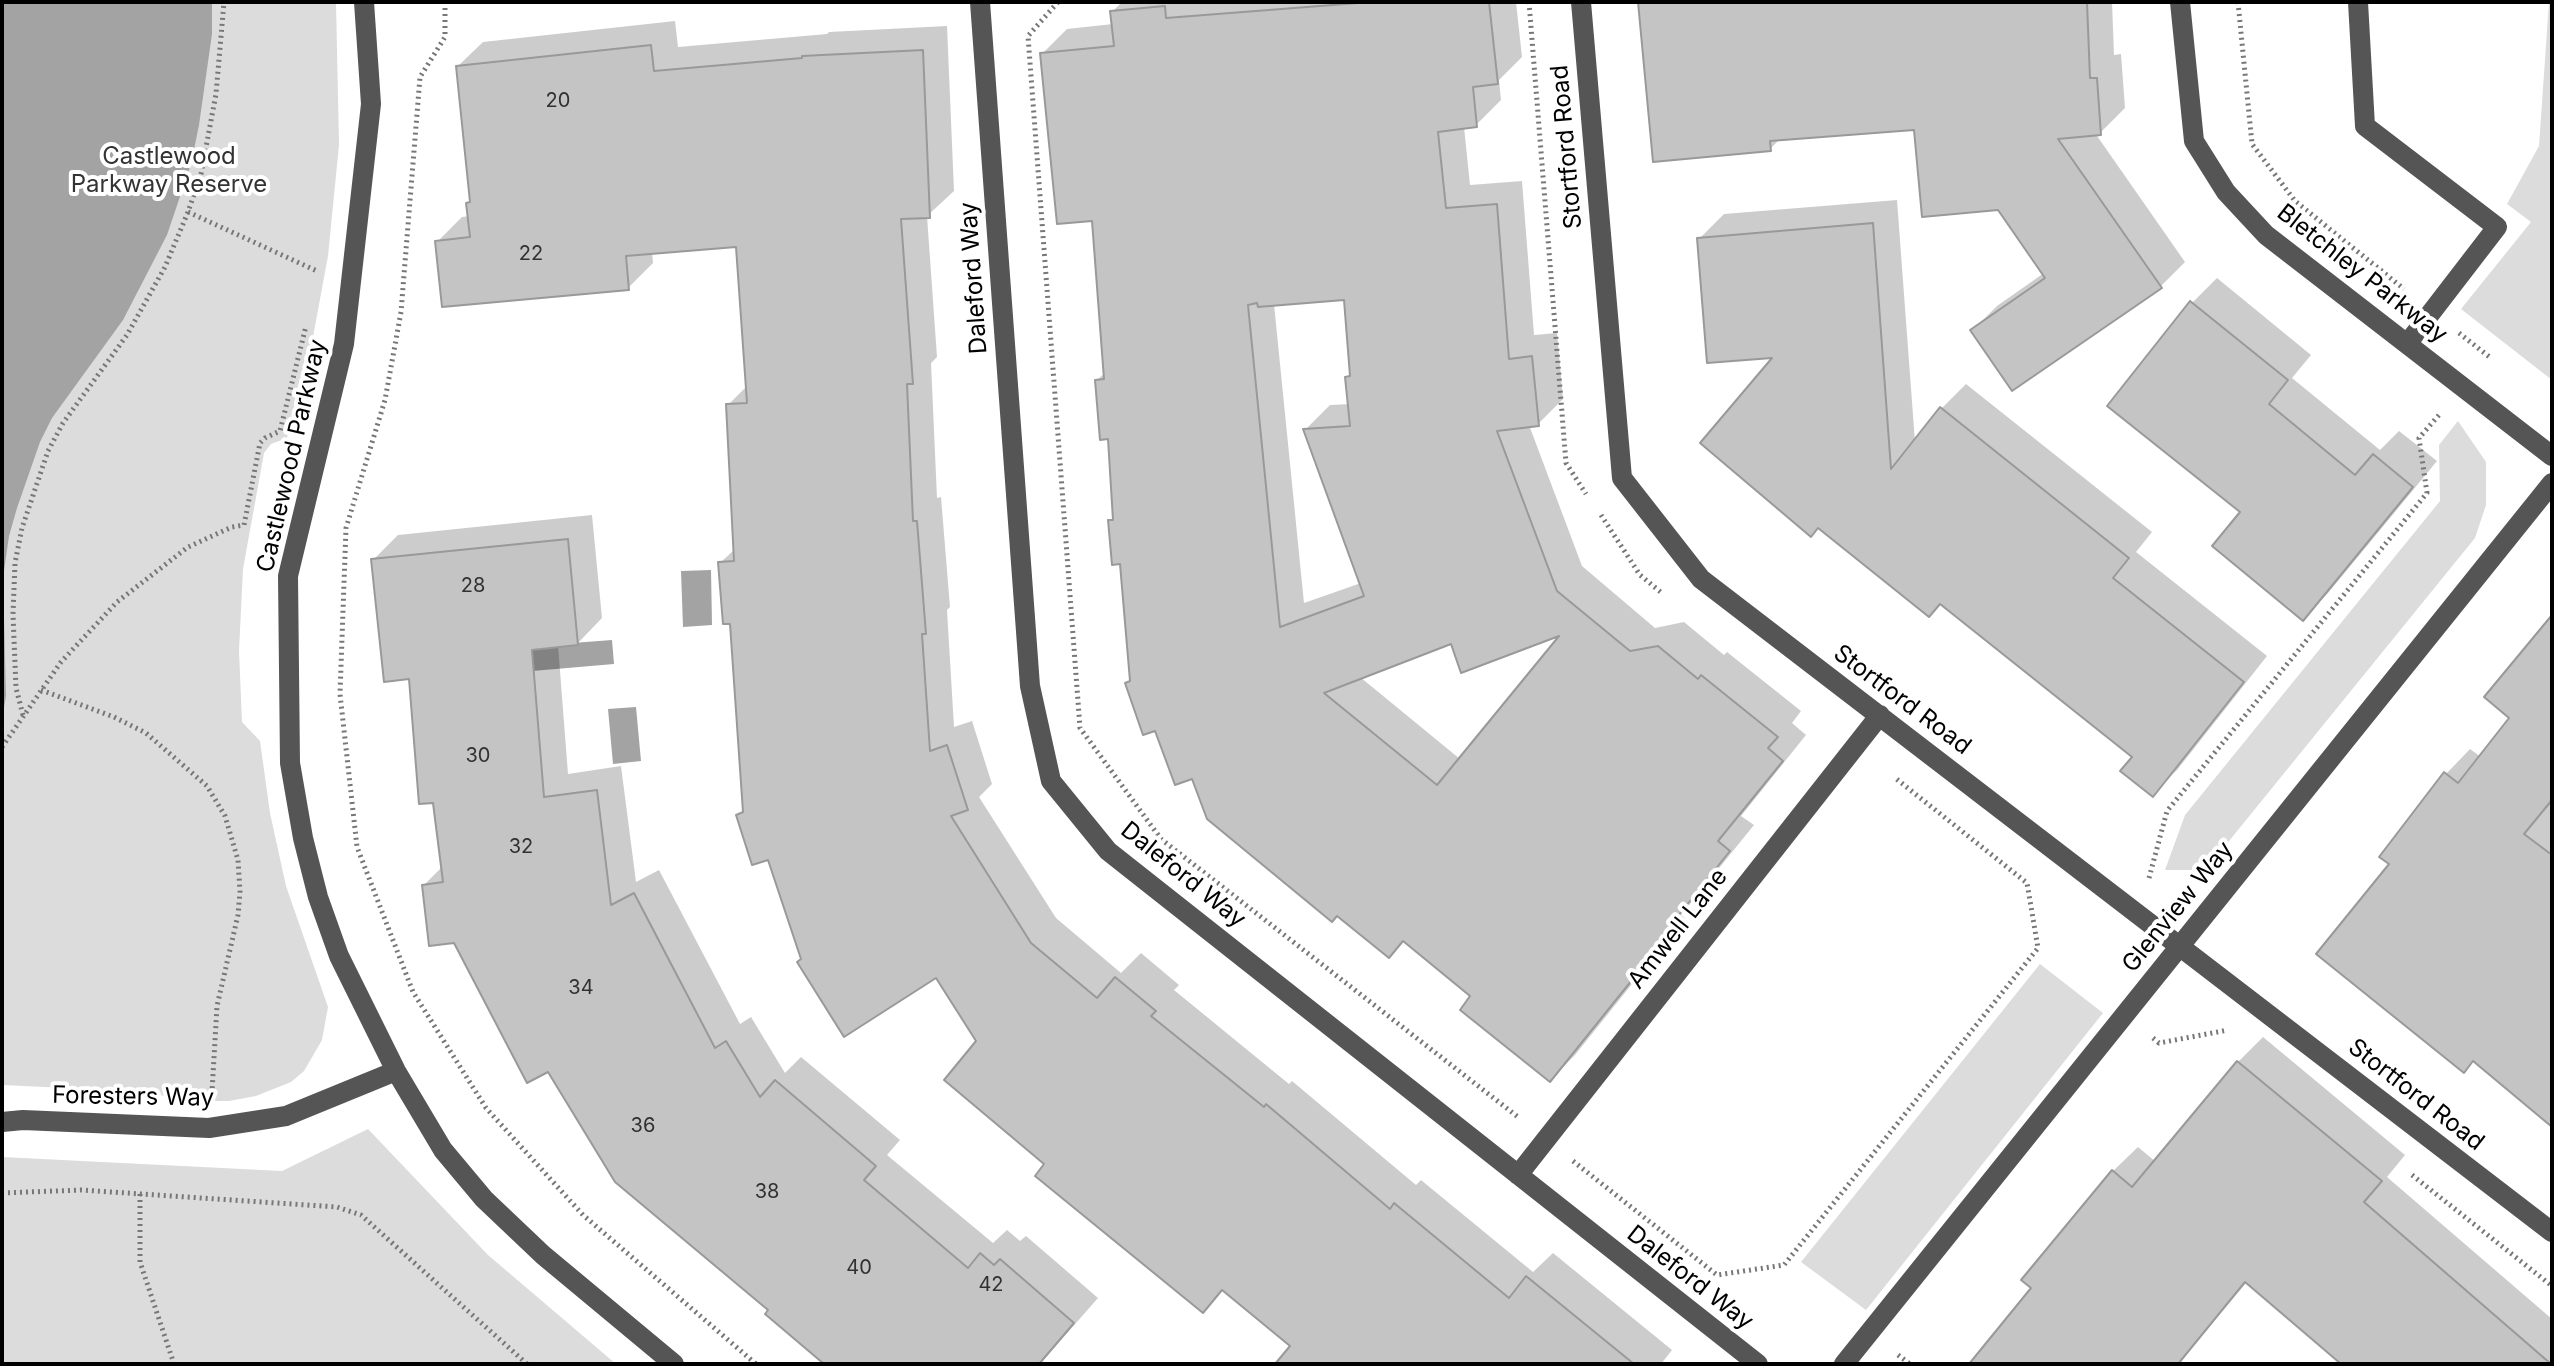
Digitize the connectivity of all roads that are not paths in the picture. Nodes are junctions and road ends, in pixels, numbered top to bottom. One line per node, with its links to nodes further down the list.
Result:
1 (364, 2): 11 (street, Castlewood Parkway)
2 (980, 2): 13 (street, Daleford Way)
3 (1581, 2): 9 (street, Stortford Road)
4 (2180, 2): 6 (street, Bletchley Parkway)
5 (2358, 2): 6 (street)
6 (2407, 344): 7 (street, Bletchley Parkway)
7 (2552, 456)
8 (2552, 483): 10 (street, Glenview Way)
9 (1880, 715): 10 (street, Stortford Road); 13 (street, Amwell Lane)
10 (2180, 946): 14 (street, Stortford Road); 17 (street, Glenview Way)
11 (396, 1071): 12 (street, Foresters Way); 15 (street, Castlewood Parkway)
12 (2, 1122)
13 (1518, 1175): 16 (street, Daleford Way)
14 (2552, 1232)
15 (674, 1364)
16 (1758, 1364)
17 (1844, 1364)

